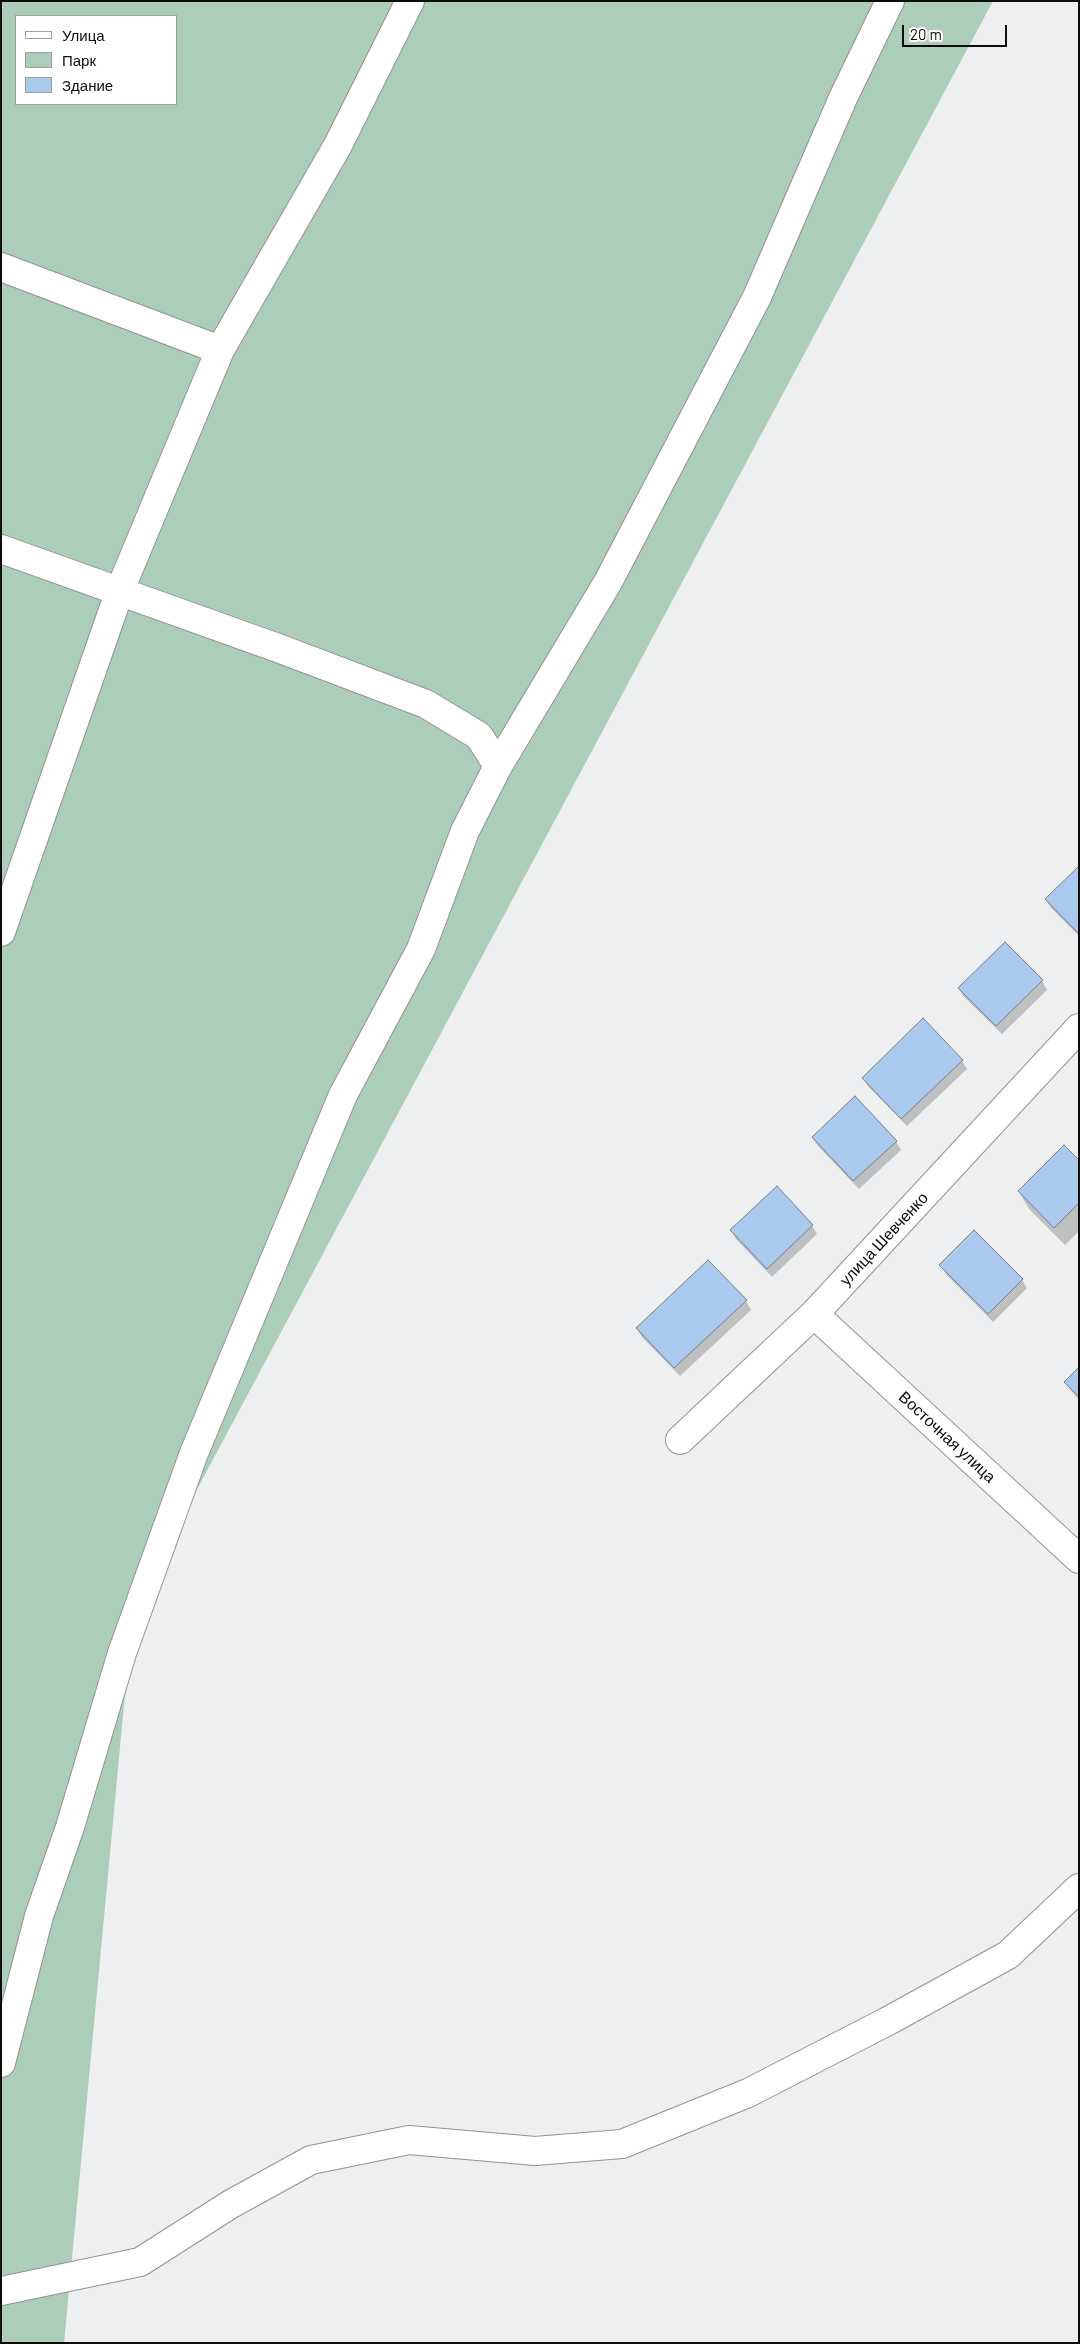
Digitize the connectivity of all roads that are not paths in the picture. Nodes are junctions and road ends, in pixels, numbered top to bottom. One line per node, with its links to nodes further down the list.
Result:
1 (410, 1): 4 (street)
2 (890, 1): 7 (street)
3 (1, 267): 4 (street)
4 (220, 350): 6 (street)
5 (1, 549): 6 (street)
6 (120, 590): 7 (street); 8 (street)
7 (498, 766): 14 (street)
8 (1, 932)
9 (1079, 1028): 10 (street, улица Шевченко)
10 (814, 1314): 11 (street, улица Шевченко); 12 (street, Восточная улица)
11 (680, 1440)
12 (1079, 1559)
13 (1079, 1888): 15 (street)
14 (1, 2063)
15 (1, 2291)

